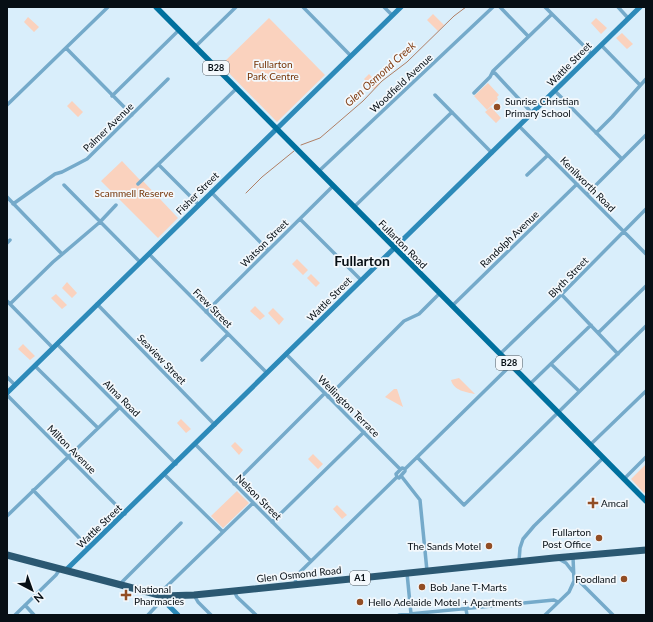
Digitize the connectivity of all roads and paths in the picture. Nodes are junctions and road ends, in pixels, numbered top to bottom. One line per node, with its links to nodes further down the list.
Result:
1 (108, 7): 19 (street)
2 (156, 7): 15 (main road, Fullarton Road / B28)
3 (236, 7): 18 (street)
4 (303, 7): 21 (street)
5 (384, 7): 13 (street)
6 (400, 7): 13 (street, Fisher Street)
7 (493, 7): 43 (street, Woodfield Avenue)
8 (500, 7): 16 (street)
9 (546, 7): 12 (street)
10 (618, 7): 14 (street)
11 (640, 7): 14 (street, Wattle Street)
12 (552, 14): 16 (street); 20 (street)
13 (392, 16): 21 (street, Fisher Street)
14 (628, 18): 17 (street, Wattle Street)
15 (179, 30): 18 (main road, Fullarton Road / B28); 30 (street)
16 (528, 36): 22 (street)
17 (601, 45): 20 (street, Wattle Street); 25 (street)
18 (195, 47): 26 (main road, Fullarton Road / B28)
19 (66, 48): 30 (street); 31 (street)
20 (592, 54): 27 (street, Wattle Street)
21 (350, 55): 36 (street, Fisher Street)
22 (493, 72): 28 (street); 33 (street)
23 (168, 79): 34 (street, Palmer Avenue)
24 (646, 79): 25 (street)
25 (640, 85): 37 (street)
26 (237, 88): 36 (main road, Fullarton Road / B28); 42 (street)
27 (555, 91): 33 (street, Wattle Street); 37 (street)
28 (474, 93)
29 (435, 95): 32 (street)
30 (112, 96): 34 (street)
31 (7, 106)
32 (452, 112): 39 (street); 55 (street)
33 (532, 113): 35 (street, Wattle Street)
34 (132, 115): 52 (street, Palmer Avenue)
35 (519, 126): 39 (street, Wattle Street); 40 (street, Kenilworth Road)
36 (276, 128): 43 (main road, Fullarton Road / B28); 49 (street, Fisher Street)
37 (596, 133): 41 (street)
38 (646, 135): 41 (street)
39 (492, 153): 60 (street, Wattle Street)
40 (548, 155): 44 (street); 46 (street, Kenilworth Road)
41 (622, 159): 50 (street)
42 (159, 165): 45 (street); 53 (street)
43 (319, 171): 48 (main road, Fullarton Road / B28)
44 (527, 175)
45 (138, 184)
46 (577, 184): 50 (street, Kenilworth Road); 72 (street, Randolph Avenue)
47 (64, 185): 58 (street)
48 (333, 186): 55 (main road, Fullarton Road / B28); 57 (street, Watson Street)
49 (211, 192): 53 (street, Fisher Street); 61 (street)
50 (587, 194): 59 (street, Kenilworth Road)
51 (7, 197): 52 (street)
52 (13, 204): 62 (street)
53 (199, 204): 63 (street, Fisher Street)
54 (116, 205): 58 (street)
55 (354, 207): 60 (main road, Fullarton Road / B28)
56 (646, 209): 59 (street, Blyth Street)
57 (300, 219): 61 (street, Watson Street); 66 (street)
58 (100, 222): 62 (street); 65 (street)
59 (624, 231): 64 (street, Kenilworth Road); 69 (street, Blyth Street)
60 (394, 247): 66 (street, Wattle Street); 68 (main road, Fullarton Road / B28)
61 (268, 250): 73 (street, Watson Street)
62 (62, 254): 70 (street)
63 (149, 254): 65 (street, Fisher Street); 73 (street, Frew Street)
64 (646, 254)
65 (140, 262): 71 (street, Fisher Street)
66 (361, 280): 79 (street, Wattle Street)
67 (646, 286): 76 (street)
68 (440, 293): 72 (main road, Fullarton Road / B28); 93 (street)
69 (561, 294): 74 (street); 80 (street, Blyth Street)
70 (8, 302): 78 (street, Alma Road)
71 (97, 304): 78 (street, Fisher Street); 96 (street, Seaview Street)
72 (452, 306): 80 (main road, Fullarton Road / B28)
73 (206, 312): 77 (street, Frew Street)
74 (591, 326): 76 (street); 83 (street)
75 (646, 326): 81 (street)
76 (598, 333): 81 (street)
77 (228, 334): 82 (street); 86 (street, Frew Street)
78 (55, 346): 85 (street, Fisher Street); 94 (street, Alma Road)
79 (286, 354): 86 (street, Wattle Street); 93 (street, Wellington Terrace)
80 (500, 354): 84 (main road, Fullarton Road / B28)
81 (618, 354): 90 (street)
82 (202, 360)
83 (552, 364): 88 (street); 90 (street)
84 (511, 365): 88 (main road, Fullarton Road / B28); 102 (street)
85 (35, 366): 89 (street, Fisher Street); 97 (street)
86 (267, 373): 96 (street, Wattle Street)
87 (7, 377): 89 (street)
88 (530, 384): 95 (main road, Fullarton Road / B28)
89 (15, 385): 92 (street, Fisher Street)
90 (579, 391): 95 (street)
91 (646, 391): 100 (street)
92 (7, 394): 101 (street, Milton Avenue)
93 (327, 395): 98 (street, Wellington Terrace); 112 (street)
94 (120, 407): 97 (street); 105 (street, Alma Road)
95 (558, 412): 100 (main road, Fullarton Road / B28); 102 (street)
96 (215, 425): 99 (street, Wattle Street)
97 (98, 428): 101 (street)
98 (364, 432): 106 (street, Wellington Terrace); 118 (street)
99 (195, 444): 105 (street, Wattle Street); 112 (street, Nelson Street)
100 (590, 445): 104 (main road, Fullarton Road / B28)
101 (68, 457): 113 (street); 116 (street, Milton Avenue)
102 (417, 457): 107 (street)
103 (646, 457): 111 (street)
104 (603, 458): 111 (main road, Fullarton Road / B28); 127 (street)
105 (176, 464): 108 (street, Wattle Street)
106 (400, 469): 107 (street); 109 (street)
107 (405, 469): 110 (street)
108 (165, 475): 116 (street, Wattle Street); 120 (street)
109 (397, 477): 110 (street); 126 (street)
110 (402, 477): 129 (street)
111 (624, 479): 114 (main road, Fullarton Road / B28)
112 (234, 484): 115 (street, Nelson Street)
113 (33, 490): 117 (street); 121 (street)
114 (646, 502)
115 (253, 503): 118 (street, Nelson Street); 120 (street)
116 (125, 514): 121 (street, Wattle Street)
117 (7, 516)
118 (272, 522): 126 (street, Nelson Street)
119 (181, 523): 133 (street)
120 (223, 532): 137 (street)
121 (89, 548): 128 (street, Wattle Street)
122 (646, 550): 124 (highway, Glen Osmond Road / A1)
123 (7, 555): 128 (highway, Glen Osmond Road / A1)
124 (573, 556): 125 (highway, Glen Osmond Road / A1); 131 (street)
125 (558, 558): 127 (highway, Glen Osmond Road / A1); 131 (street)
126 (311, 561): 134 (street)
127 (519, 562): 129 (highway, Glen Osmond Road / A1)
128 (63, 569): 133 (highway, Glen Osmond Road / A1); 139 (street)
129 (427, 571): 130 (highway, Glen Osmond Road / A1)
130 (407, 573): 134 (highway, Glen Osmond Road / A1); 141 (street)
131 (574, 573): 132 (street)
132 (574, 581): 138 (street); 151 (street)
133 (120, 584): 137 (highway, Glen Osmond Road / A1)
134 (295, 584): 135 (highway, Glen Osmond Road / A1)
135 (234, 591): 136 (highway, Glen Osmond Road / A1); 148 (street)
136 (194, 595): 137 (highway, Glen Osmond Road / A1); 147 (street)
137 (163, 596): 145 (street); 146 (street)
138 (558, 602): 140 (street); 142 (street)
139 (25, 605): 143 (street); 144 (street)
140 (466, 609): 141 (street); 150 (street)
141 (411, 614): 149 (street)
142 (547, 614)
143 (15, 615)
144 (34, 615)
145 (148, 615)
146 (178, 615)
147 (211, 615)
148 (256, 615)
149 (399, 615)
150 (467, 615)
151 (613, 615)

